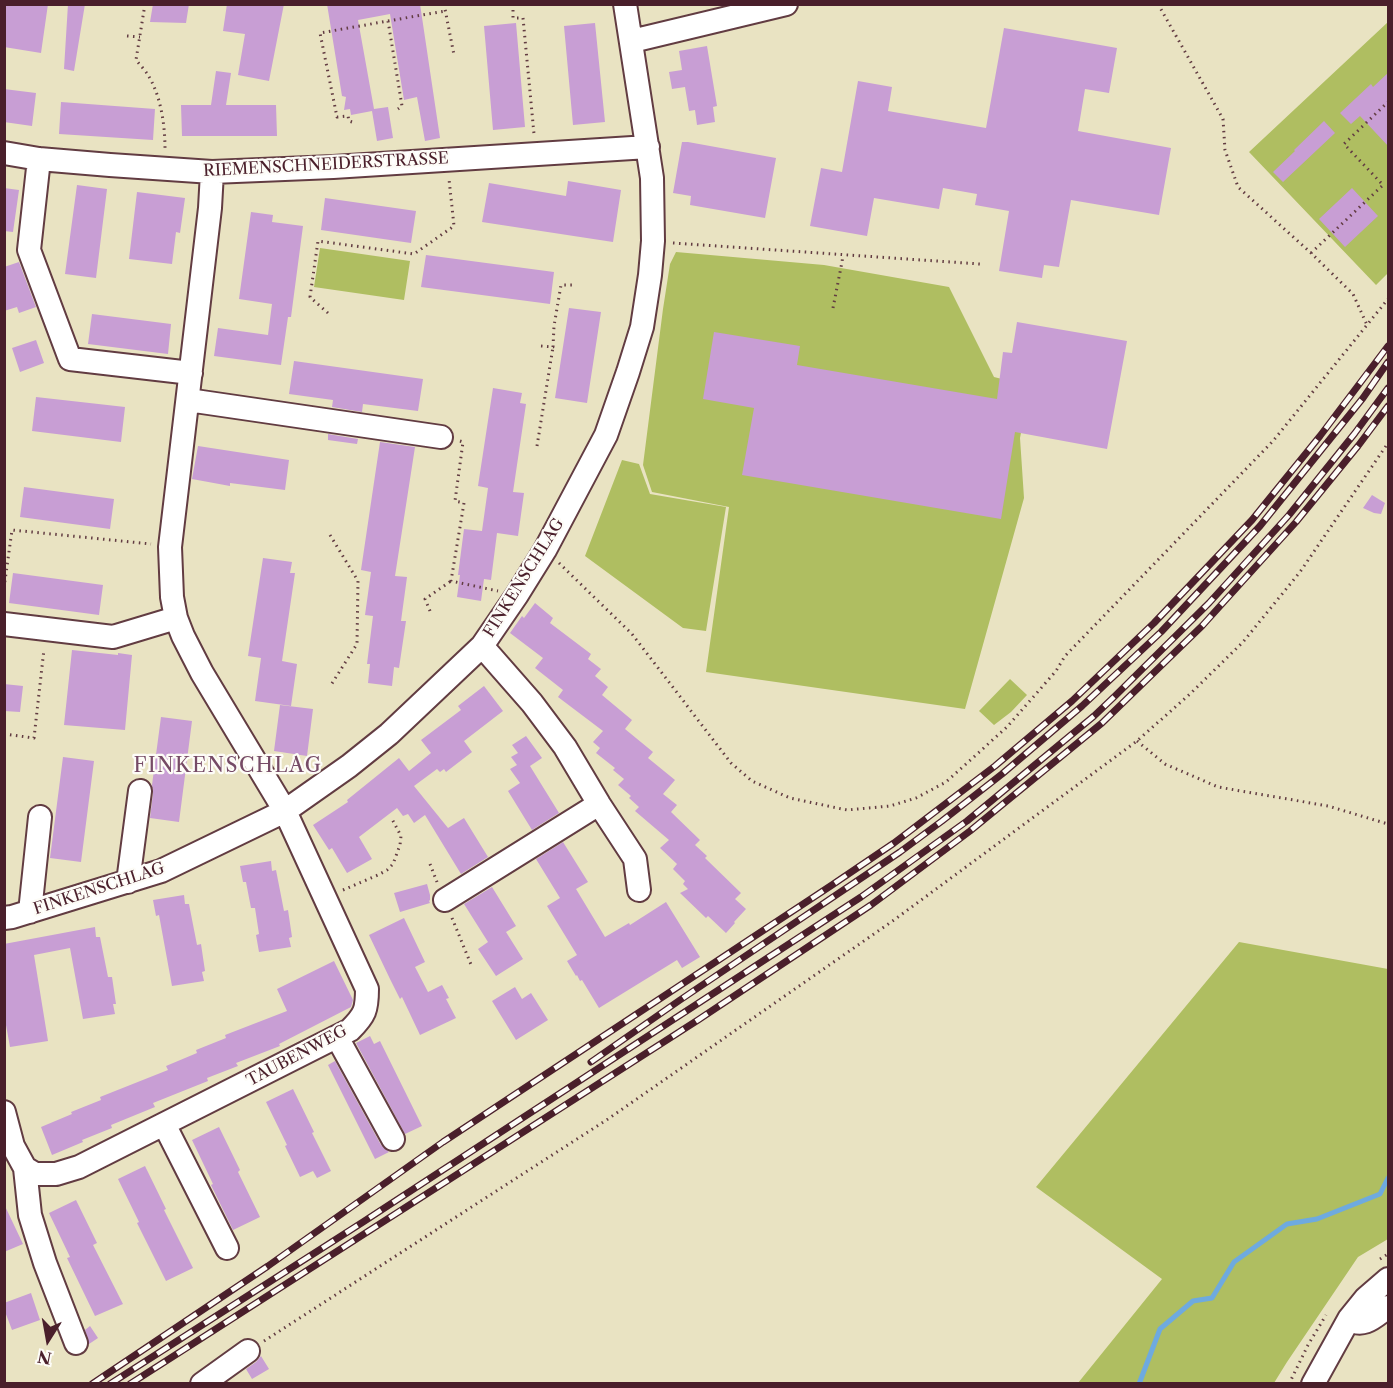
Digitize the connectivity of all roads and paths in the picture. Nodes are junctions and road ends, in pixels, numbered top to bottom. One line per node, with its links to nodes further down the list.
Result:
1 (145, 4): 10 (path)
2 (444, 4): 7 (path)
3 (513, 4): 18 (path)
4 (625, 4): 11 (street, FINKENSCHLAG)
5 (786, 4): 11 (street)
6 (1158, 4): 24 (path)
7 (446, 11): 8 (path); 12 (path)
8 (388, 21): 14 (path); 15 (path)
9 (127, 36): 10 (path)
10 (140, 37): 21 (path)
11 (632, 41): 16 (street, FINKENSCHLAG)
12 (454, 55)
13 (1389, 102): 24 (path)
14 (398, 109)
15 (352, 122)
16 (648, 147): 18 (street, RIEMENSCHNEIDERSTRASSE); 23 (street, FINKENSCHLAG)
17 (4, 153): 19 (street, RIEMENSCHNEIDERSTRASSE)
18 (535, 154): 20 (street, RIEMENSCHNEIDERSTRASSE)
19 (39, 159): 21 (street, RIEMENSCHNEIDERSTRASSE); 34 (street)
20 (448, 160): 22 (street, RIEMENSCHNEIDERSTRASSE); 30 (path)
21 (165, 169): 22 (street, RIEMENSCHNEIDERSTRASSE)
22 (212, 172): 34 (street, TAUBENWEG)
23 (653, 241): 25 (path); 41 (street, FINKENSCHLAG)
24 (1311, 253): 31 (path)
25 (843, 255): 26 (path); 29 (path)
26 (980, 264)
27 (575, 285): 33 (path)
28 (1389, 299): 31 (path)
29 (833, 308)
30 (328, 314)
31 (1367, 325): 41 (path)
32 (541, 345): 33 (path)
33 (553, 347): 38 (path)
34 (191, 373): 35 (street, TAUBENWEG)
35 (188, 400): 36 (street); 40 (street, TAUBENWEG)
36 (441, 438): 42 (path)
37 (1389, 443): 52 (path)
38 (537, 446)
39 (330, 534): 50 (path)
40 (170, 546): 43 (path); 46 (street, TAUBENWEG)
41 (545, 550): 44 (street, FINKENSCHLAG)
42 (451, 580): 44 (path); 45 (path)
43 (4, 588)
44 (517, 595): 49 (street, FINKENSCHLAG)
45 (430, 612)
46 (176, 618): 48 (street); 55 (street, TAUBENWEG)
47 (6, 626): 48 (street)
48 (46, 630): 51 (path)
49 (482, 646): 54 (street); 55 (street, FINKENSCHLAG)
50 (331, 685)
51 (4, 734)
52 (1137, 741): 58 (path); 75 (path)
53 (140, 791): 59 (street)
54 (599, 804): 60 (street); 62 (street)
55 (285, 811): 59 (street, FINKENSCHLAG); 61 (street, TAUBENWEG)
56 (40, 817): 63 (street)
57 (392, 819): 61 (path)
58 (1389, 824)
59 (128, 882): 63 (street, FINKENSCHLAG)
60 (639, 890)
61 (325, 898): 65 (street, TAUBENWEG)
62 (445, 900)
63 (30, 912): 64 (street, FINKENSCHLAG)
64 (4, 918)
65 (337, 1037): 67 (street, TAUBENWEG); 68 (street)
66 (4, 1112): 69 (street)
67 (164, 1124): 69 (street, TAUBENWEG); 70 (street)
68 (393, 1139)
69 (25, 1168): 74 (street)
70 (227, 1248)
71 (1389, 1279): 73 (street)
72 (1389, 1307): 73 (street)
73 (1349, 1319): 77 (street)
74 (76, 1343)
75 (248, 1352): 76 (street)
76 (202, 1383)
77 (1313, 1383)

